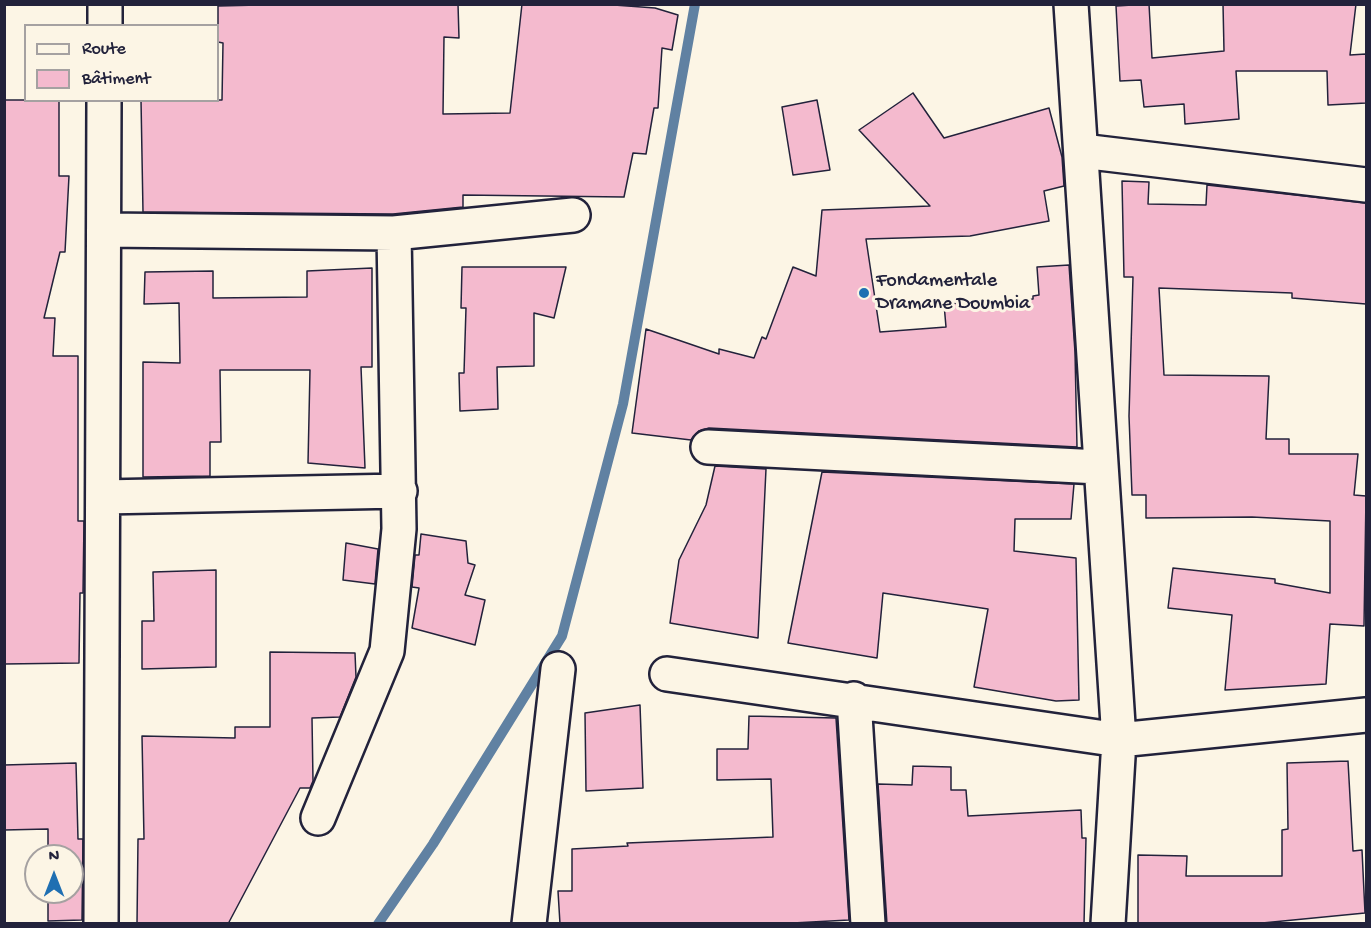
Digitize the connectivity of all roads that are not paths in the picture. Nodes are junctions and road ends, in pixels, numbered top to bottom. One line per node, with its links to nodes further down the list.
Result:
1 (105, 4): 3 (street)
2 (1071, 4): 5 (street)
3 (105, 24)
4 (104, 102): 8 (street)
5 (1082, 151): 6 (street); 11 (street)
6 (1366, 185)
7 (573, 214): 9 (street)
8 (104, 230): 9 (street); 13 (street)
9 (394, 233): 12 (street)
10 (708, 447): 11 (street)
11 (1099, 467): 18 (street)
12 (400, 491): 13 (street); 19 (street)
13 (103, 497): 20 (street)
14 (558, 669): 21 (street)
15 (667, 674): 16 (street)
16 (854, 699): 18 (street); 22 (street)
17 (1366, 715): 18 (street)
18 (1119, 740): 23 (street)
19 (318, 818)
20 (101, 924)
21 (529, 924)
22 (868, 924)
23 (1108, 924)

